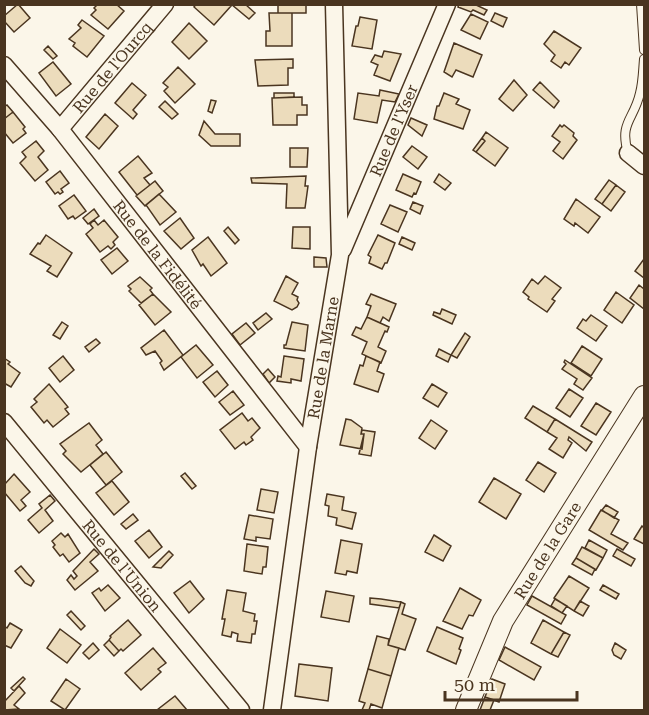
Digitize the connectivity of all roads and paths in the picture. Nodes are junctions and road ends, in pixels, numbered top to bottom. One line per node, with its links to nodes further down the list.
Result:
1 (165, 4): 8 (street, Rue de l'Ourcq)
2 (334, 4): 11 (street, Rue de la Marne)
3 (447, 4): 11 (street, Rue de l'Yser)
4 (641, 4): 5 (lane)
5 (645, 51)
6 (645, 59): 9 (lane)
7 (4, 65): 8 (street, Rue de la Fidélité)
8 (60, 129): 14 (street, Rue de la Fidélité)
9 (628, 153): 10 (street)
10 (645, 166)
11 (340, 255): 14 (street, Rue de la Marne)
12 (645, 396): 17 (street, Rue de la Gare)
13 (4, 422): 15 (street, Rue de l'Union)
14 (308, 447): 16 (street, Rue de la Marne)
15 (241, 711)
16 (272, 711)
17 (465, 711)

